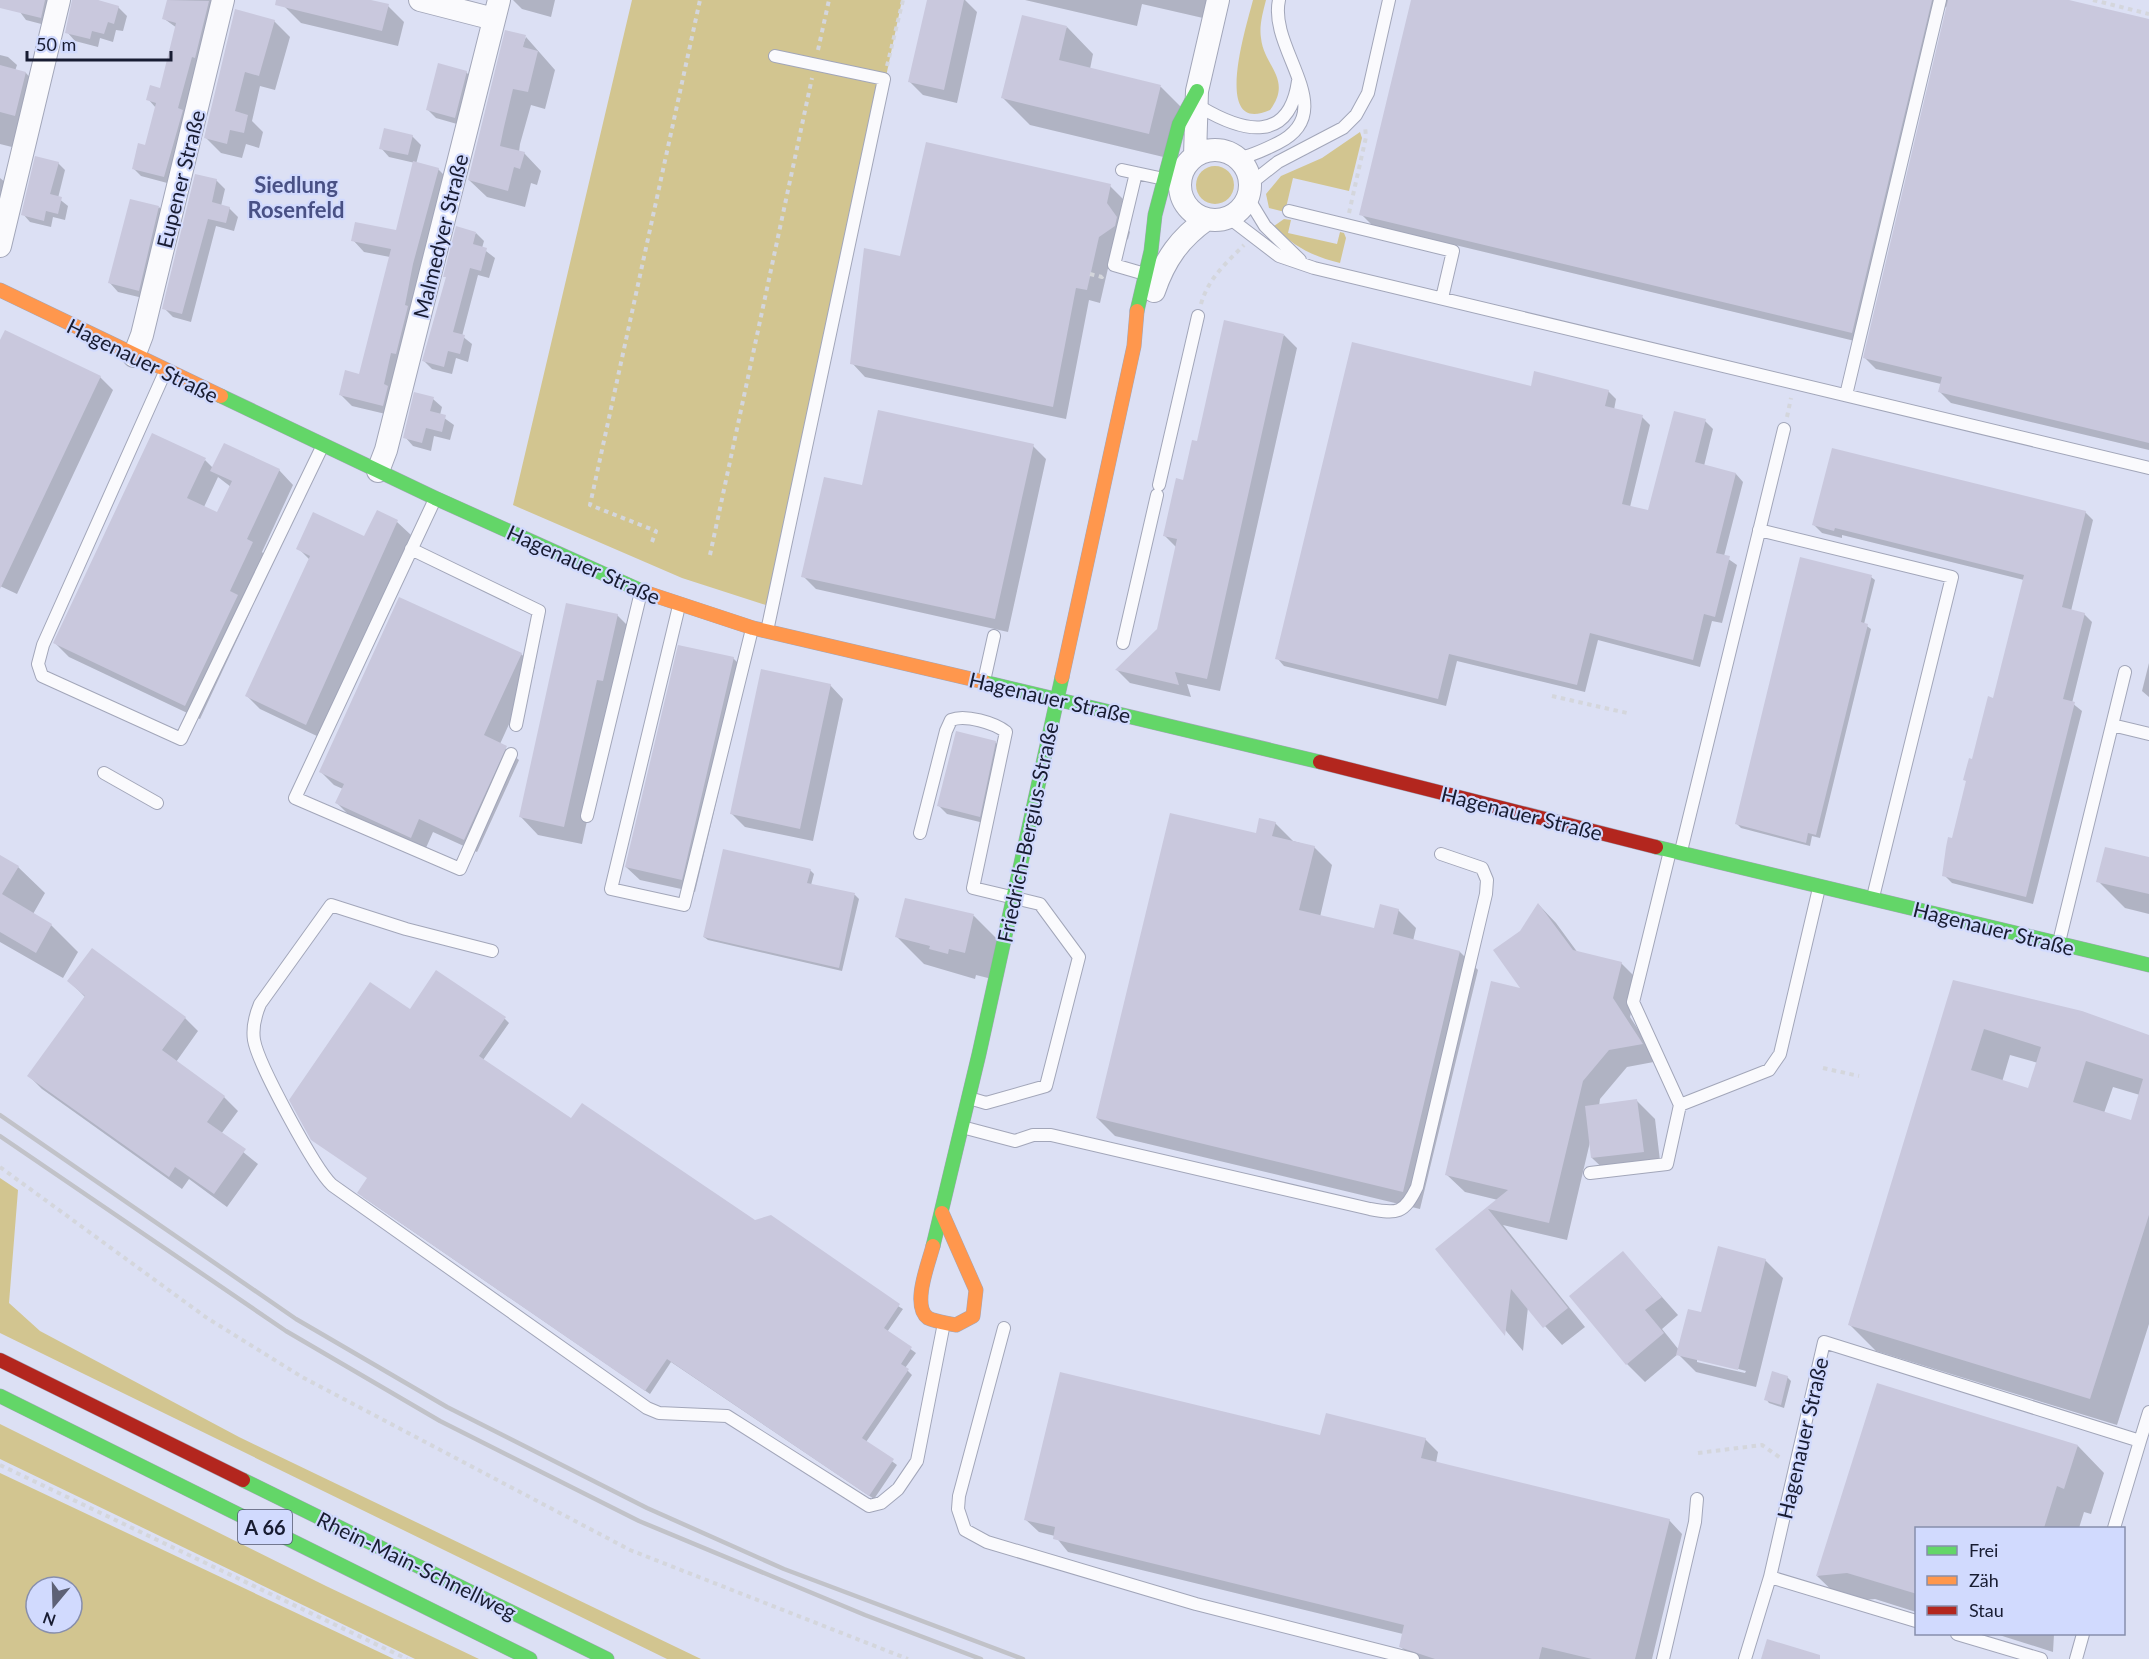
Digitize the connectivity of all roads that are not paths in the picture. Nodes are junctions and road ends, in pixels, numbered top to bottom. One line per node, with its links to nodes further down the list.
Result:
1 (59, 0): 20 (street)
2 (223, 0): 28 (street, Eupener Straße)
3 (420, 0): 8 (street)
4 (1218, 0): 11 (street, Friedrich-Bergius-Straße)
5 (1279, 0): 10 (lane)
6 (1389, 0): 17 (lane)
7 (1940, 0): 30 (lane)
8 (496, 10): 34 (street, Malmedyer Straße)
9 (775, 56): 41 (lane)
10 (1298, 80): 11 (lane); 12 (lane)
11 (1199, 99): 12 (street); 13 (street, Friedrich-Bergius-Straße); 16 (main road, Friedrich-Bergius-Straße)
12 (1230, 154): 13 (street); 17 (street)
13 (1195, 156): 16 (street, Friedrich-Bergius-Straße)
14 (1122, 170): 15 (lane)
15 (1136, 173): 16 (lane); 23 (lane)
16 (1176, 185): 19 (street); 21 (street, Friedrich-Bergius-Straße)
17 (1249, 191): 19 (street, Friedrich-Bergius-Straße); 22 (lane)
18 (1289, 212): 25 (lane)
19 (1218, 218): 22 (lane); 27 (street, Friedrich-Bergius-Straße)
20 (0, 246)
21 (1151, 251): 23 (main road, Friedrich-Bergius-Straße)
22 (1314, 268): 25 (lane)
23 (1145, 274): 27 (main road, Friedrich-Bergius-Straße)
24 (0, 290): 28 (main road, Hagenauer Straße)
25 (1442, 298): 30 (lane)
26 (1198, 316): 43 (lane)
27 (1134, 346): 46 (main road, Friedrich-Bergius-Straße)
28 (134, 356): 29 (main road, Hagenauer Straße)
29 (165, 371): 32 (main road, Hagenauer Straße); 32 (lane)
30 (1846, 395): 33 (lane)
31 (1784, 429): 36 (lane)
32 (322, 446): 34 (main road, Hagenauer Straße)
33 (2149, 468)
34 (378, 471): 35 (main road, Hagenauer Straße)
35 (435, 498): 37 (lane); 38 (main road, Hagenauer Straße)
36 (1759, 530): 55 (lane); 59 (lane)
37 (411, 549): 47 (lane); 50 (lane)
38 (641, 591): 39 (main road, Hagenauer Straße); 53 (lane)
39 (679, 604): 40 (main road, Hagenauer Straße); 40 (lane)
40 (753, 628): 41 (main road, Hagenauer Straße)
41 (767, 632): 45 (main road, Hagenauer Straße)
42 (994, 636): 45 (lane)
43 (1123, 643)
44 (2126, 672): 48 (lane)
45 (984, 683): 46 (main road, Hagenauer Straße)
46 (1057, 698): 55 (main road, Hagenauer Straße); 58 (main road, Friedrich-Bergius-Straße)
47 (516, 725)
48 (2112, 725): 49 (lane); 60 (lane)
49 (2149, 734)
50 (510, 754)
51 (104, 773): 52 (lane)
52 (157, 803)
53 (587, 816)
54 (920, 833): 58 (lane)
55 (1676, 851): 57 (main road, Hagenauer Straße); 64 (lane)
56 (1441, 854): 65 (lane)
57 (1820, 886): 59 (main road, Hagenauer Straße); 64 (lane)
58 (1013, 897): 63 (main road, Friedrich-Bergius-Straße); 63 (lane)
59 (1872, 898): 60 (main road, Hagenauer Straße)
60 (2058, 944): 62 (main road, Hagenauer Straße)
61 (492, 951): 68 (lane)
62 (2149, 965)
63 (968, 1098): 65 (main road, Friedrich-Bergius-Straße)
64 (1680, 1105): 66 (lane)
65 (962, 1127): 67 (main road, Friedrich-Bergius-Straße)
66 (1590, 1173)
67 (942, 1213): 68 (main road, Friedrich-Bergius-Straße); 68 (main road)
68 (944, 1323)
69 (1004, 1328): 82 (lane)
70 (0, 1360): 81 (main road, Rhein-Main-Schnellweg / A 66)
71 (0, 1396): 80 (main road, Rhein-Main-Schnellweg / A 66)
72 (2149, 1412): 73 (lane)
73 (2140, 1441): 75 (lane); 76 (lane, Hagenauer Straße)
74 (1697, 1499): 83 (lane)
75 (2114, 1527)
76 (1770, 1577): 77 (lane); 84 (lane, Hagenauer Straße)
77 (1915, 1620)
78 (1960, 1635): 85 (lane)
79 (2083, 1635): 86 (lane)
80 (530, 1659)
81 (607, 1659)
82 (1413, 1659)
83 (1663, 1659)
84 (1745, 1659)
85 (2041, 1659)
86 (2076, 1659)

